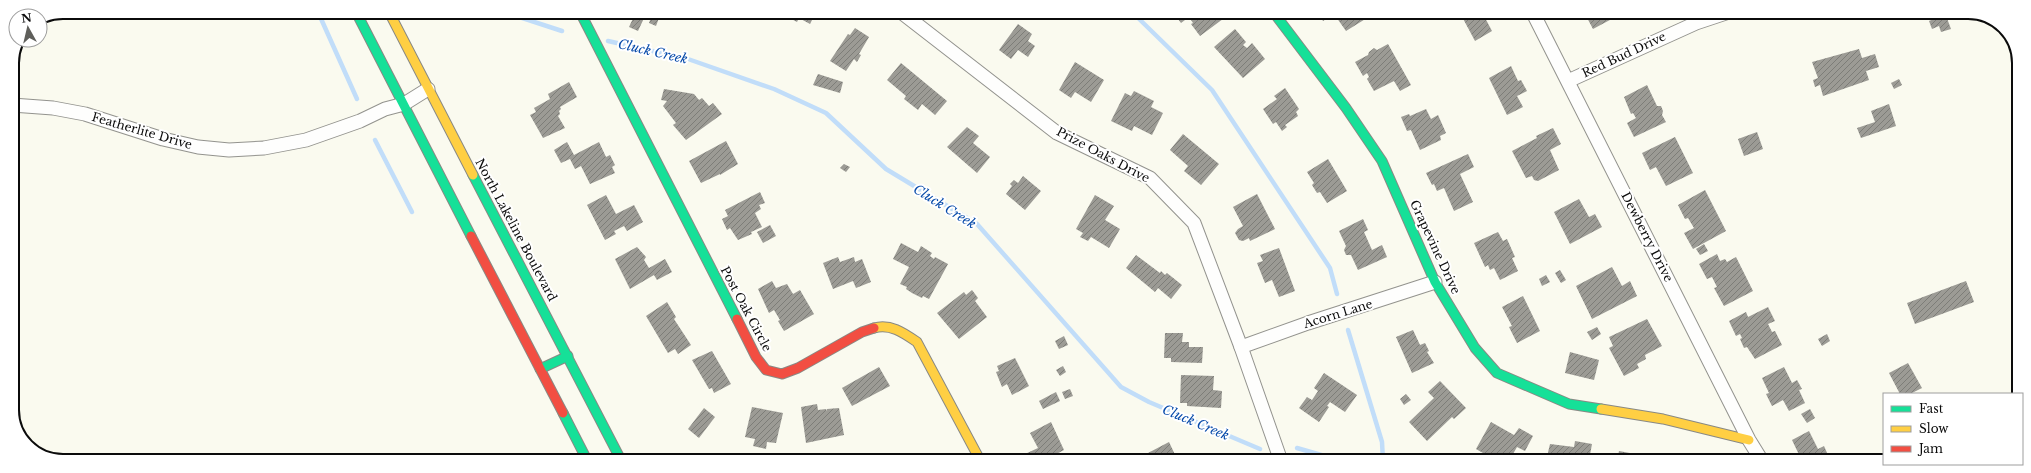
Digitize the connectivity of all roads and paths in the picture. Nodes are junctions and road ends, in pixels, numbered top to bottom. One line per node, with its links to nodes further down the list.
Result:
1 (360, 19): 10 (street)
2 (393, 19): 9 (street, North Lakeline Boulevard)
3 (584, 19): 19 (street, Post Oak Circle)
4 (910, 19): 13 (street, Prize Oaks Drive)
5 (1279, 19): 12 (street, Grapevine Drive)
6 (1536, 19): 8 (street, Dewberry Drive)
7 (1708, 19): 8 (street, Red Bud Drive)
8 (1568, 81): 16 (street, Dewberry Drive)
9 (428, 89): 10 (street, Featherlite Drive); 14 (street, North Lakeline Boulevard)
10 (404, 104): 11 (street, Featherlite Drive); 15 (street)
11 (19, 106)
12 (1435, 282): 13 (street, Acorn Lane); 16 (street, Grapevine Drive)
13 (1242, 347): 20 (street, Prize Oaks Drive)
14 (568, 356): 15 (street); 18 (street, North Lakeline Boulevard)
15 (540, 368): 17 (street)
16 (1749, 440): 21 (street, Dewberry Drive)
17 (584, 454)
18 (618, 454)
19 (977, 454)
20 (1279, 454)
21 (1758, 454)

